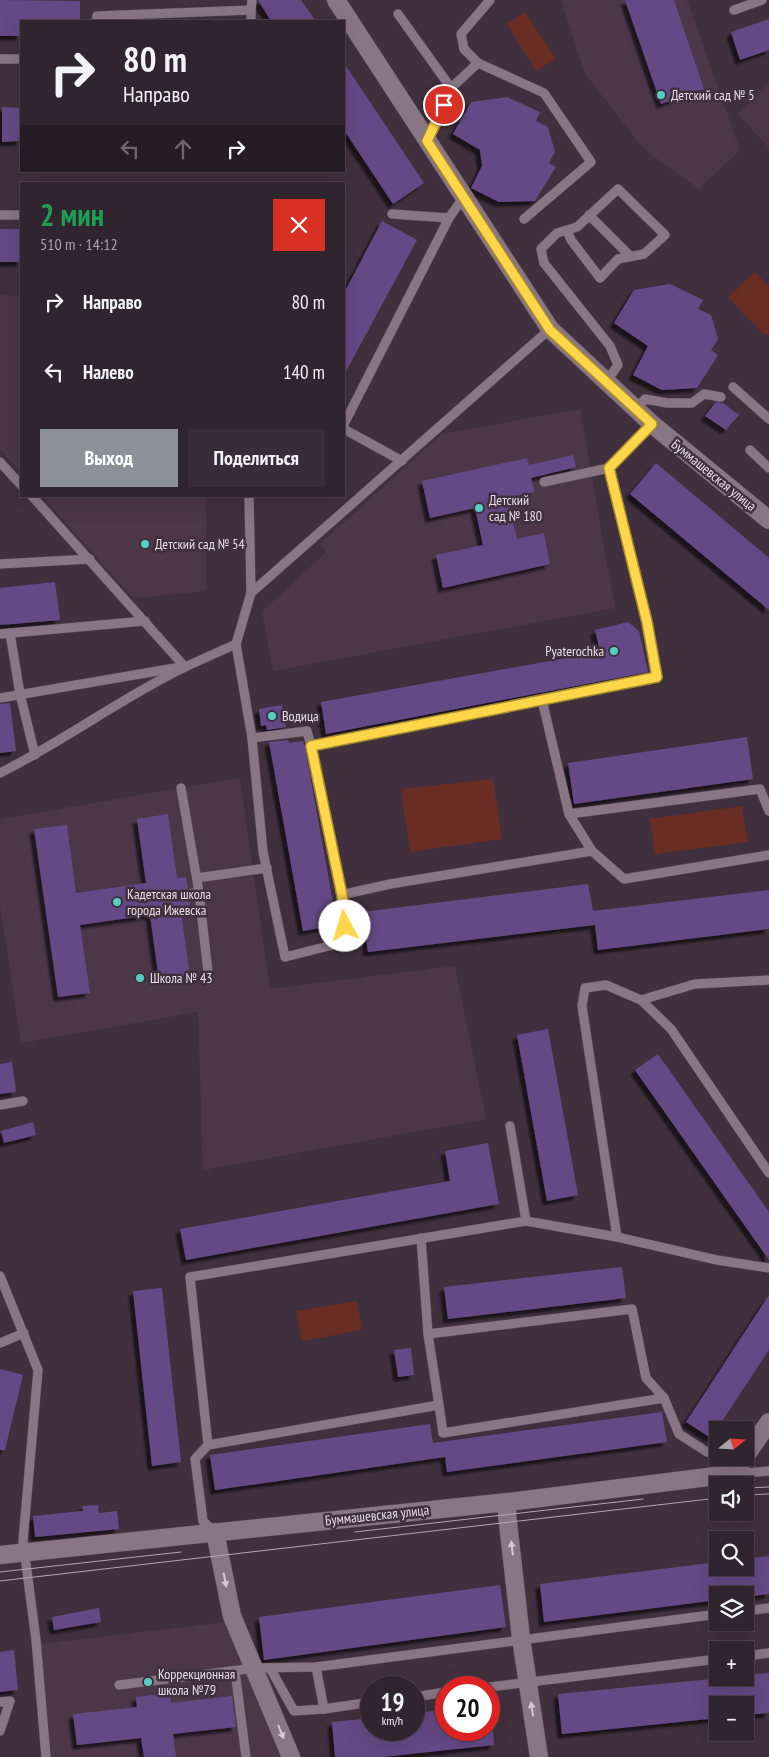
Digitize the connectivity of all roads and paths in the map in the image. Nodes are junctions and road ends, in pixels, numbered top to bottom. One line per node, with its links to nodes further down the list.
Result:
1 (252, 0): 5 (lane)
2 (336, 0): 14 (street, Буммашевская улица)
3 (490, 0): 12 (lane)
4 (762, 0): 6 (lane)
5 (251, 10): 8 (lane); 9 (lane)
6 (734, 10)
7 (398, 14): 13 (lane)
8 (96, 20)
9 (250, 20)
10 (0, 59): 11 (lane)
11 (20, 59)
12 (478, 64): 13 (lane); 21 (lane)
13 (451, 88): 14 (lane)
14 (427, 141): 15 (street, Буммашевская улица)
15 (463, 198): 20 (lane); 24 (street, Буммашевская улица)
16 (392, 214): 20 (lane)
17 (0, 215): 18 (lane)
18 (20, 215)
19 (589, 215): 22 (lane); 23 (lane); 23 (lane)
20 (449, 218): 30 (lane)
21 (524, 218)
22 (567, 230): 23 (lane); 25 (lane)
23 (630, 256)
24 (550, 330): 25 (street, Буммашевская улица); 34 (lane)
25 (606, 382): 28 (street, Буммашевская улица)
26 (732, 386): 29 (lane)
27 (721, 397): 28 (lane)
28 (636, 409): 31 (street, Буммашевская улица)
29 (769, 419)
30 (345, 422)
31 (652, 424): 36 (lane); 42 (street, Буммашевская улица)
32 (345, 430): 34 (lane)
33 (750, 450): 37 (lane)
34 (402, 460): 45 (lane)
35 (0, 462): 39 (lane)
36 (609, 468): 38 (lane); 53 (lane)
37 (769, 468)
38 (544, 482)
39 (20, 484)
40 (33, 497): 43 (lane)
41 (249, 497): 45 (lane)
42 (769, 520)
43 (90, 558): 44 (lane); 46 (lane)
44 (0, 564)
45 (251, 593): 49 (lane)
46 (144, 621): 47 (lane); 50 (lane)
47 (10, 633): 48 (lane); 51 (lane)
48 (0, 634)
49 (236, 644): 50 (lane); 54 (lane)
50 (185, 667): 51 (lane); 56 (lane)
51 (20, 694): 52 (lane); 56 (lane)
52 (0, 698)
53 (542, 700): 55 (lane); 60 (lane)
54 (252, 738): 55 (lane); 63 (lane)
55 (311, 746): 67 (lane)
56 (36, 755): 57 (lane)
57 (0, 773)
58 (181, 788): 64 (lane)
59 (769, 811): 60 (lane)
60 (569, 814): 61 (lane)
61 (592, 851): 62 (lane); 67 (lane)
62 (769, 854)
63 (267, 868): 64 (lane); 67 (lane)
64 (197, 878): 65 (lane)
65 (199, 892): 66 (lane); 69 (lane)
66 (189, 894)
67 (342, 895)
68 (769, 980): 70 (lane)
69 (209, 981)
70 (641, 1000): 74 (lane); 76 (lane)
71 (23, 1102): 72 (lane)
72 (0, 1105)
73 (510, 1126): 75 (lane)
74 (769, 1173)
75 (526, 1221): 76 (lane); 77 (lane)
76 (617, 1237): 78 (lane)
77 (421, 1238): 81 (lane); 87 (lane)
78 (769, 1268)
79 (0, 1276): 80 (lane)
80 (24, 1332): 82 (lane); 95 (lane)
81 (428, 1334): 83 (lane); 84 (lane)
82 (0, 1343)
83 (664, 1398): 84 (lane); 88 (lane)
84 (439, 1405): 87 (lane)
85 (769, 1422): 86 (street)
86 (754, 1444)
87 (208, 1445): 94 (lane)
88 (709, 1452)
89 (728, 1466): 92 (lane)
90 (738, 1466): 92 (street)
91 (769, 1471): 92 (lane)
92 (732, 1474): 93 (street, Буммашевская улица)
93 (508, 1502): 94 (street, Буммашевская улица); 100 (street, one-way to 93)
94 (215, 1532): 95 (street, Буммашевская улица); 105 (street, one-way to 105)
95 (24, 1552): 96 (street, Буммашевская улица); 114 (lane)
96 (0, 1555)
97 (769, 1608): 98 (lane)
98 (754, 1610)
99 (709, 1615): 100 (lane)
100 (521, 1638): 104 (lane); 107 (street)
101 (769, 1653): 102 (lane)
102 (754, 1655)
103 (709, 1660): 107 (lane)
104 (316, 1667): 105 (lane); 112 (lane)
105 (263, 1668): 106 (lane); 112 (lane); 116 (street, one-way to 116)
106 (235, 1671): 108 (lane); 115 (lane)
107 (527, 1682): 109 (lane); 117 (street, one-way to 107)
108 (119, 1685)
109 (500, 1686)
110 (0, 1702): 113 (lane)
111 (360, 1704): 112 (lane)
112 (324, 1709)
113 (0, 1731)
114 (46, 1757)
115 (246, 1757)
116 (291, 1757)
117 (539, 1757)

